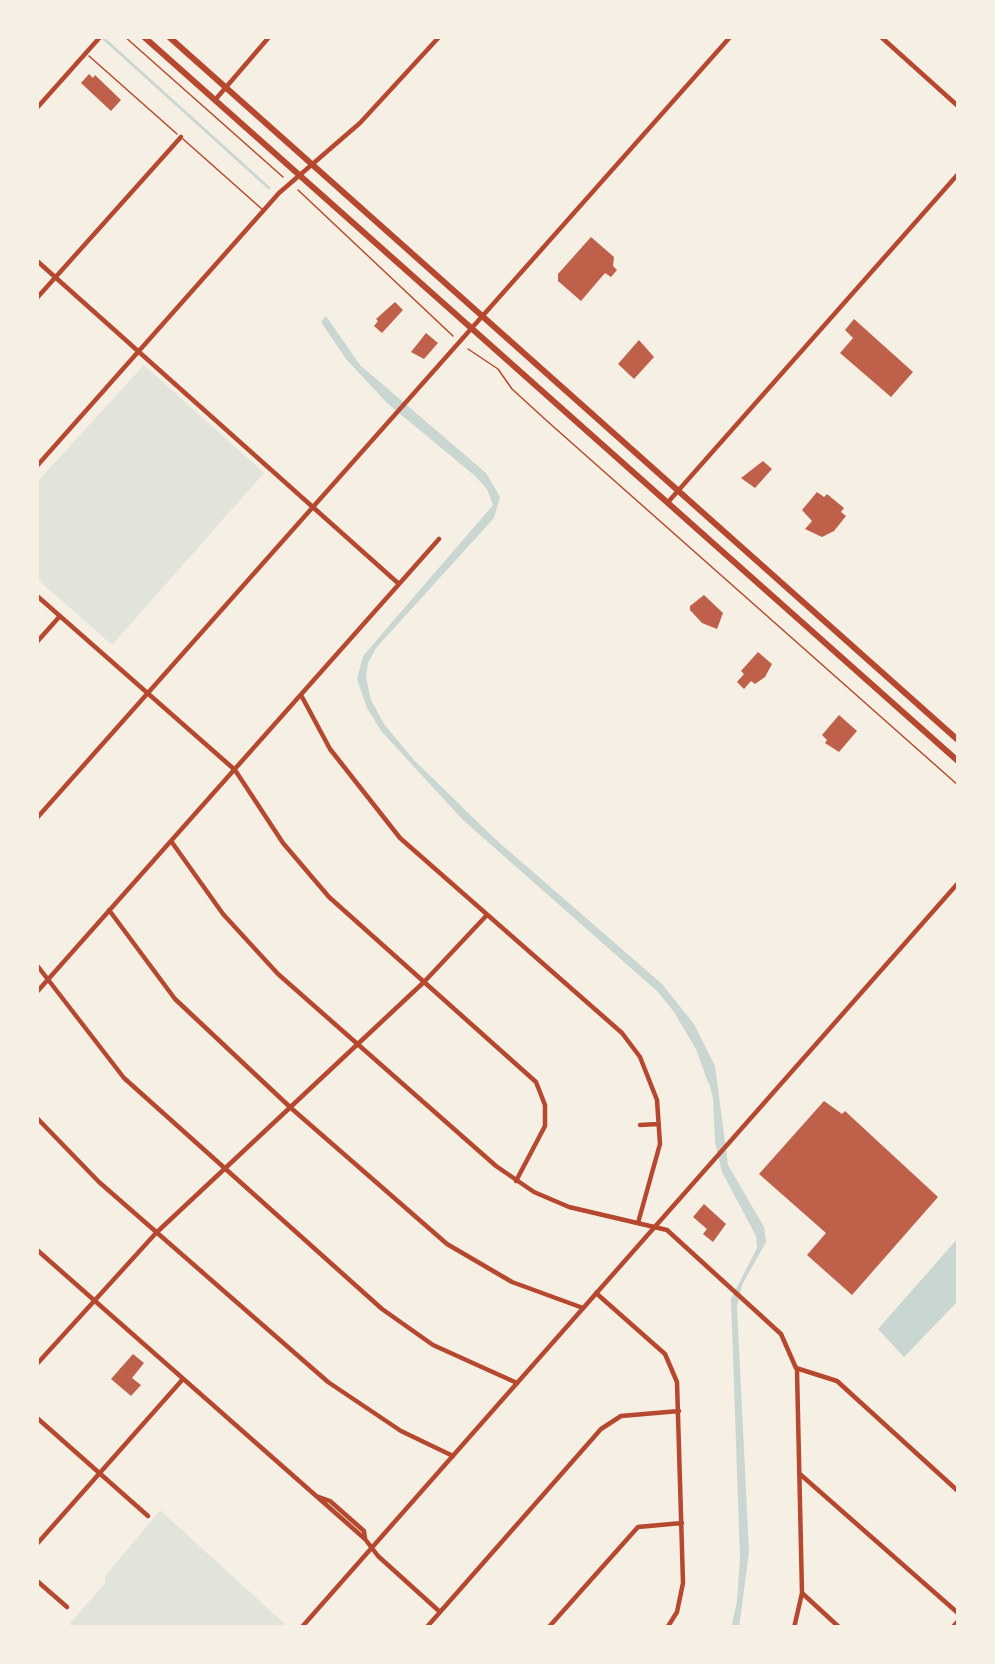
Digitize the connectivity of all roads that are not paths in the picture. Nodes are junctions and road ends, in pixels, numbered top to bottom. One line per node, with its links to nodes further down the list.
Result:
1 (143, 36): 10 (main road)
2 (168, 36): 9 (main road)
3 (270, 36): 9 (street)
4 (440, 36): 14 (street)
5 (731, 36): 21 (street)
6 (880, 36): 11 (street)
7 (99, 38): 8 (street)
8 (86, 53): 12 (street); 13 (lane)
9 (225, 88): 10 (street); 14 (main road)
10 (215, 100): 16 (main road)
11 (959, 107)
12 (36, 109)
13 (181, 137): 17 (lane); 19 (street)
14 (311, 164): 16 (street); 21 (main road)
15 (959, 173): 25 (street)
16 (300, 174): 17 (street); 22 (main road)
17 (266, 208): 23 (street)
18 (36, 260): 19 (street)
19 (56, 277): 20 (street); 23 (street)
20 (36, 299)
21 (483, 317): 22 (street); 25 (main road)
22 (472, 328): 26 (main road); 27 (street)
23 (139, 352): 24 (street); 27 (street)
24 (36, 467)
25 (678, 491): 26 (street); 35 (main road)
26 (668, 502): 36 (main road)
27 (314, 508): 29 (street); 33 (street)
28 (439, 539): 29 (street)
29 (399, 584): 34 (street)
30 (36, 595): 31 (street)
31 (60, 616): 32 (street); 33 (street)
32 (36, 643)
33 (147, 694): 37 (street); 38 (street)
34 (301, 695): 37 (street); 42 (street)
35 (959, 742)
36 (959, 762)
37 (235, 770): 39 (street); 45 (street)
38 (36, 819)
39 (171, 841): 41 (street); 47 (street)
40 (959, 882): 55 (street)
41 (110, 910): 44 (street); 48 (street)
42 (487, 915): 45 (street); 50 (street)
43 (36, 964): 44 (street)
44 (47, 980): 46 (street); 52 (street)
45 (424, 982): 47 (street); 53 (street)
46 (36, 993)
47 (358, 1045): 48 (street); 53 (street)
48 (291, 1108): 52 (street); 60 (street)
49 (36, 1117): 56 (street)
50 (659, 1124): 51 (street); 54 (street)
51 (640, 1125)
52 (224, 1169): 56 (street); 64 (street)
53 (516, 1181): 54 (street)
54 (638, 1223): 55 (street)
55 (655, 1226): 58 (street); 62 (street)
56 (156, 1233): 59 (street); 67 (street)
57 (36, 1249): 59 (street)
58 (596, 1293): 60 (street); 65 (street)
59 (94, 1300): 61 (street); 63 (street)
60 (583, 1308): 64 (street)
61 (36, 1365)
62 (796, 1368): 69 (street); 70 (street)
63 (183, 1379): 68 (street); 74 (street)
64 (517, 1383): 67 (street)
65 (679, 1411): 72 (street); 78 (street)
66 (36, 1417): 68 (street)
67 (453, 1456): 74 (street)
68 (100, 1473): 71 (street); 73 (street)
69 (799, 1473): 76 (street); 79 (street)
70 (959, 1492)
71 (148, 1516)
72 (682, 1523): 82 (street); 83 (street)
73 (36, 1545)
74 (373, 1546): 78 (street); 80 (street)
75 (36, 1580): 77 (street)
76 (802, 1594): 84 (street); 85 (street)
77 (67, 1607)
78 (440, 1612): 81 (street)
79 (959, 1617): 86 (street)
80 (301, 1628)
81 (426, 1628)
82 (548, 1628)
83 (667, 1628)
84 (794, 1628)
85 (840, 1628)
86 (952, 1628)

